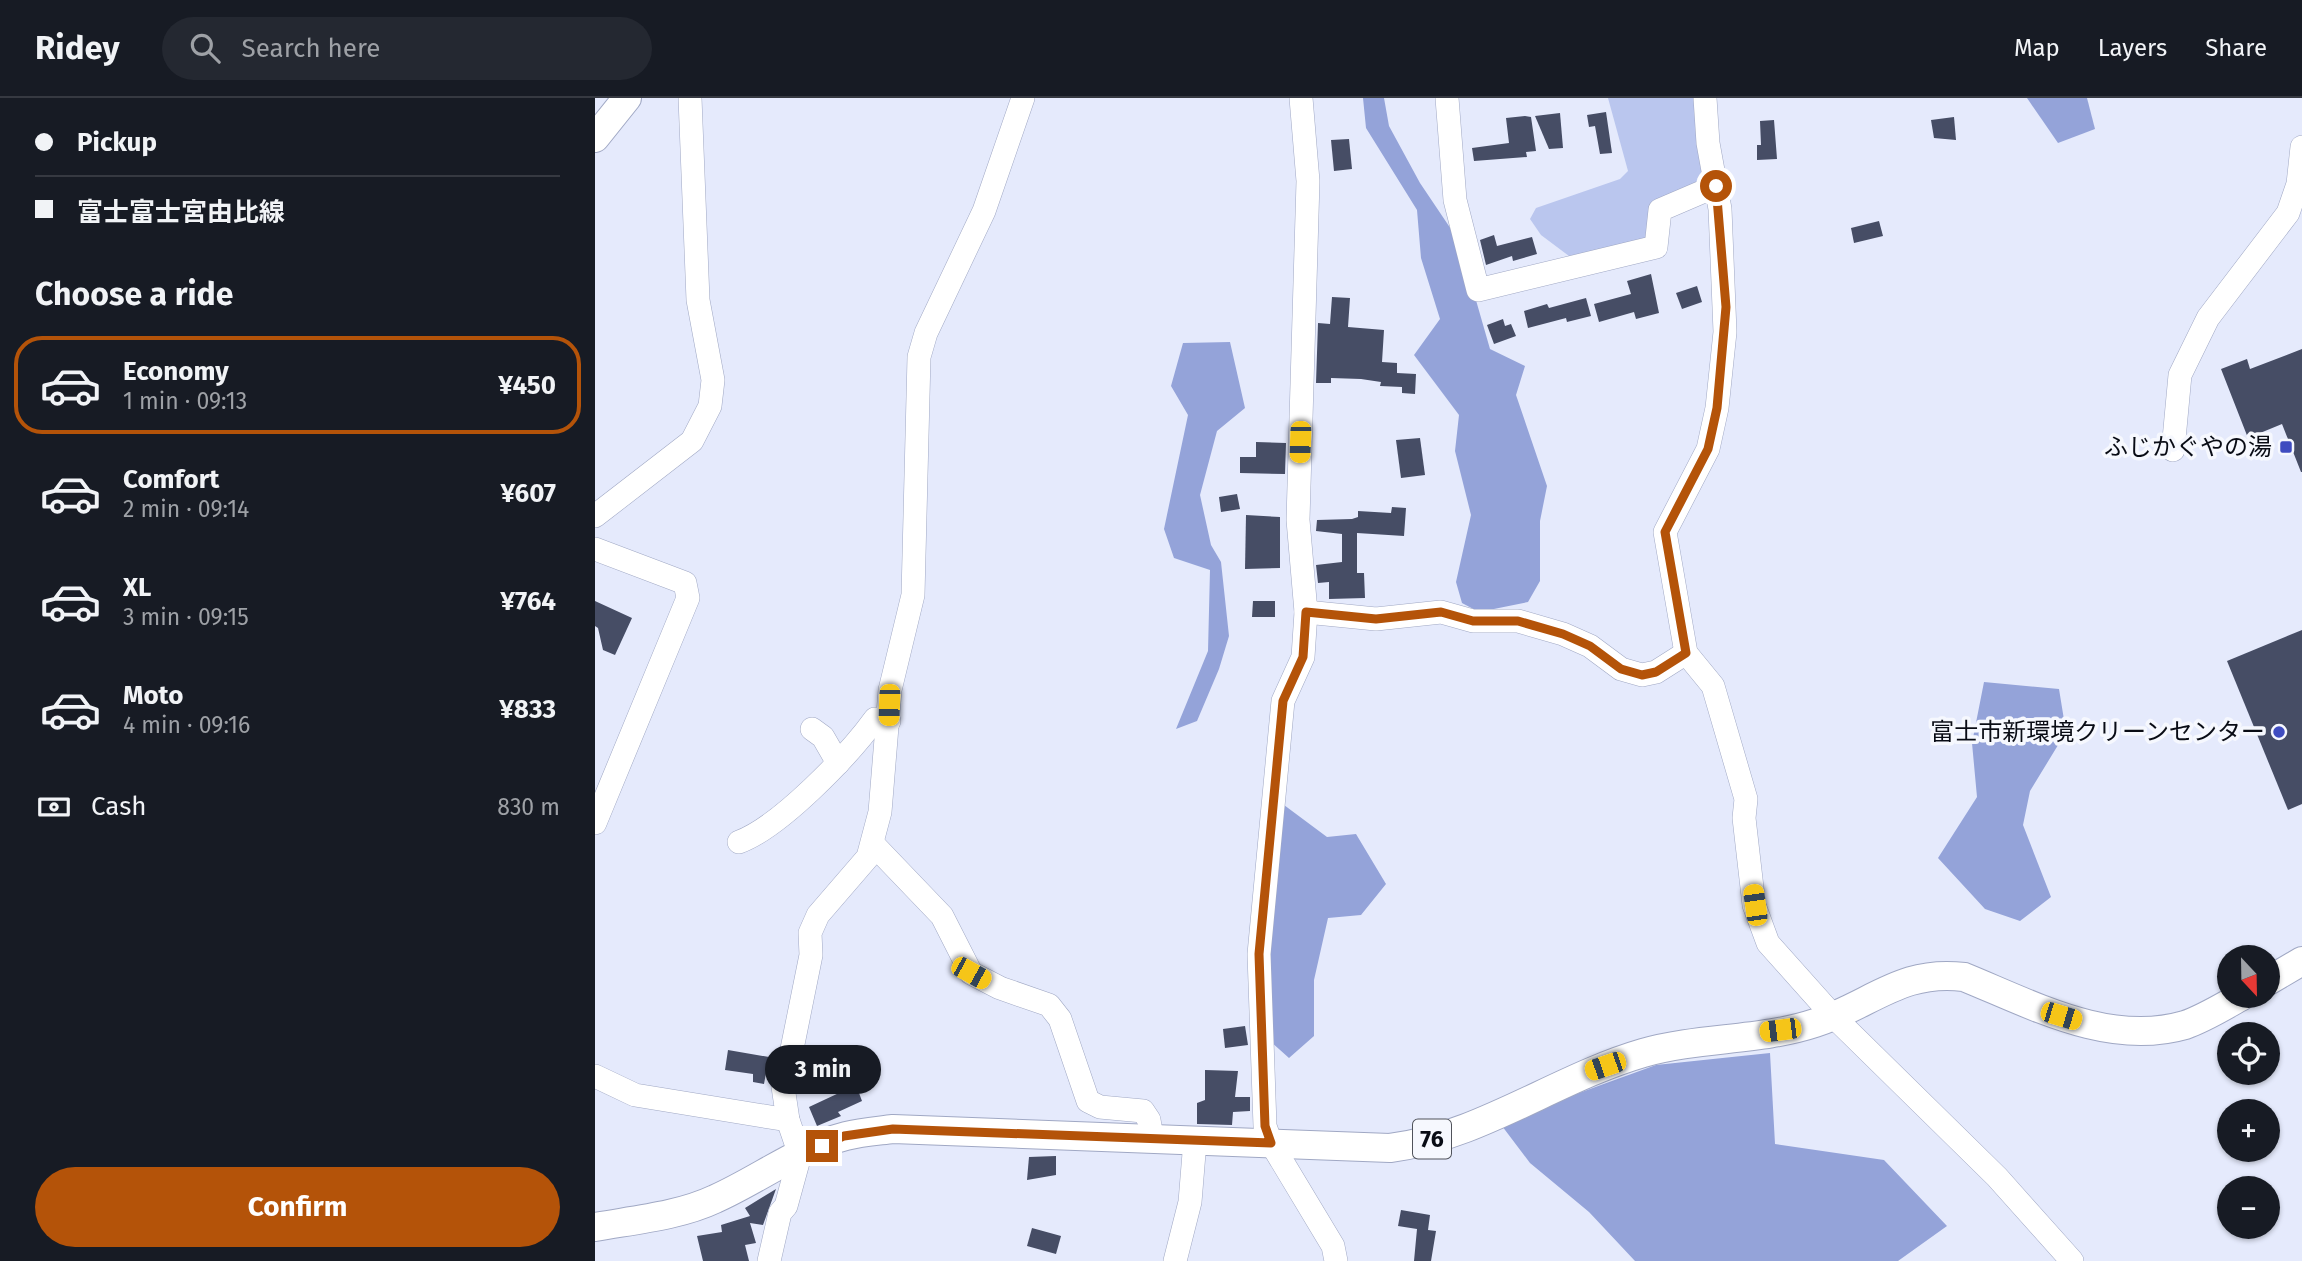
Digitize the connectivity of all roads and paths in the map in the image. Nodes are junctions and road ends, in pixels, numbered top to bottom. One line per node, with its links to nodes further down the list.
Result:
1 (627, 98): 7 (main road)
2 (690, 98): 11 (street)
3 (1023, 98): 15 (street)
4 (1301, 98): 13 (street)
5 (1447, 98): 9 (street)
6 (1706, 98): 9 (street)
7 (595, 138)
8 (2302, 147): 10 (street)
9 (1716, 186): 14 (street)
10 (2173, 450)
11 (595, 516)
12 (595, 549): 18 (street)
13 (1306, 612): 14 (street); 29 (street)
14 (1686, 653): 24 (street)
15 (889, 721): 17 (street); 20 (street)
16 (812, 729): 17 (street)
17 (838, 763): 19 (street)
18 (595, 823)
19 (739, 842)
20 (873, 844): 26 (street); 27 (street)
21 (2302, 961): 22 (main road)
22 (2280, 974)
23 (2218, 1008): 24 (main road, 76)
24 (1834, 1017): 29 (main road, 76); 35 (street)
25 (595, 1076): 26 (street)
26 (788, 1120): 30 (street)
27 (1152, 1138): 28 (main road, 76); 30 (main road, 76)
28 (1195, 1141): 29 (main road, 76); 33 (street)
29 (1271, 1143): 34 (street)
30 (800, 1155): 31 (main road, 76); 32 (street)
31 (595, 1227)
32 (769, 1261)
33 (1175, 1261)
34 (1336, 1261)
35 (2072, 1261)

